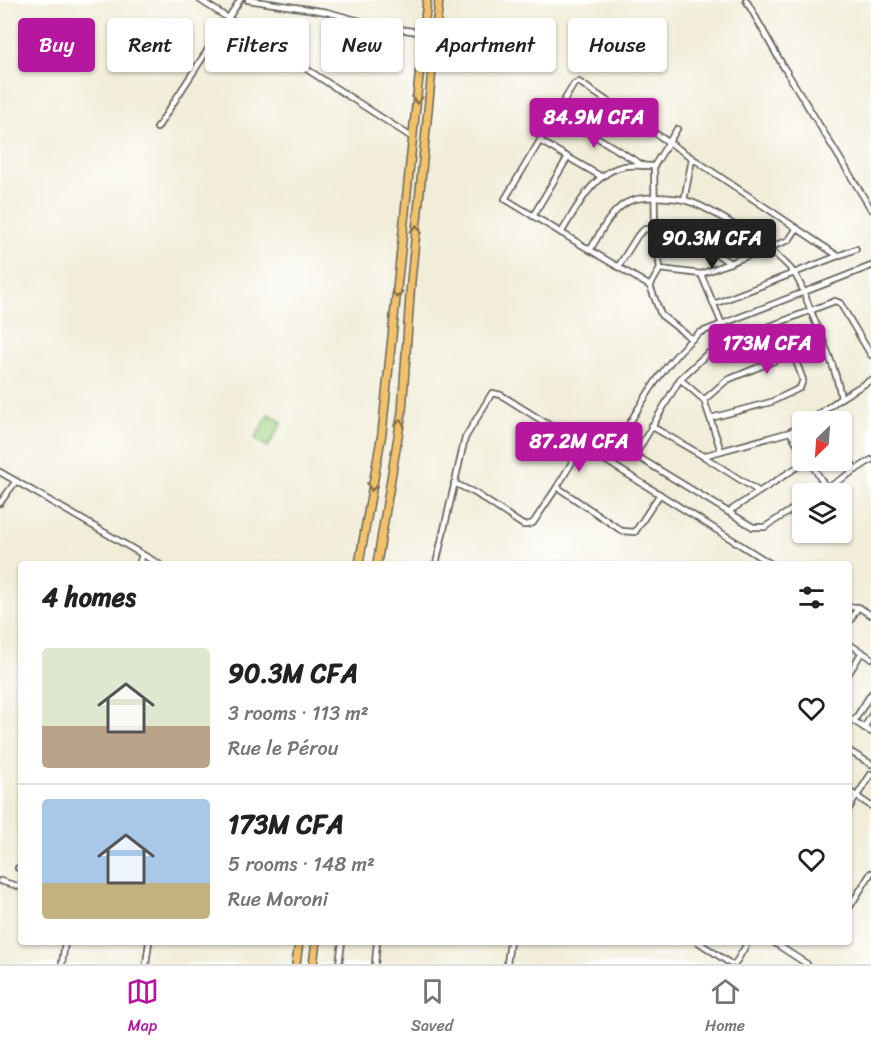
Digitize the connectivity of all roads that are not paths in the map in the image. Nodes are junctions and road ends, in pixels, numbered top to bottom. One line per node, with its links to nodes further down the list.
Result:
1 (200, 0): 7 (street)
2 (240, 0): 7 (street)
3 (248, 0): 9 (street)
4 (427, 0): 8 (highway)
5 (439, 0): 79 (highway, one-way to 5)
6 (746, 0): 24 (street)
7 (228, 17): 12 (street); 14 (street)
8 (425, 18)
9 (415, 32)
10 (420, 72): 14 (highway, one-way to 14)
11 (556, 113): 15 (street); 16 (street); 19 (street)
12 (157, 128)
13 (677, 129): 16 (street)
14 (412, 138): 78 (highway, one-way to 78)
15 (540, 141): 17 (street); 25 (street)
16 (668, 142): 18 (street); 20 (street)
17 (568, 157): 21 (street); 25 (street)
18 (692, 159): 23 (street); 26 (street)
19 (644, 166): 20 (street); 21 (street)
20 (654, 166): 22 (street)
21 (602, 177): 28 (street)
22 (654, 197): 23 (street); 27 (street); 31 (street)
23 (684, 200): 29 (street)
24 (871, 209)
25 (533, 216): 28 (street)
26 (797, 228): 29 (street); 32 (street)
27 (655, 229): 33 (street); 35 (street); 36 (street)
28 (561, 233): 31 (street)
29 (768, 248): 33 (street); 37 (street)
30 (856, 249): 32 (street)
31 (590, 250): 35 (street)
32 (838, 256): 37 (street)
33 (730, 263): 38 (street)
34 (871, 266): 40 (street)
35 (618, 267): 39 (street)
36 (660, 269): 38 (street); 39 (street)
37 (794, 273): 40 (street); 41 (street)
38 (701, 274): 41 (street)
39 (650, 285): 44 (street)
40 (803, 292): 42 (street); 43 (street)
41 (714, 304): 43 (street)
42 (810, 310): 45 (street); 47 (street); 48 (street)
43 (722, 324): 44 (street)
44 (692, 339): 59 (street)
45 (823, 341): 46 (street); 50 (street)
46 (793, 353): 51 (street); 53 (street)
47 (871, 355)
48 (680, 379): 51 (street); 54 (street)
49 (871, 380): 50 (street)
50 (840, 398): 52 (street)
51 (704, 400): 53 (street)
52 (822, 411)
53 (711, 418): 58 (street)
54 (651, 426): 60 (street); 74 (street)
55 (790, 432): 56 (street); 58 (street)
56 (792, 435)
57 (582, 446): 67 (street); 69 (street); 71 (street)
58 (721, 451): 60 (street)
59 (611, 454)
60 (703, 456): 70 (street)
61 (871, 460): 64 (street)
62 (852, 464): 64 (street)
63 (792, 470): 70 (street)
64 (856, 470): 68 (street)
65 (0, 472): 66 (street)
66 (16, 482): 72 (street); 75 (street)
67 (454, 483): 69 (street); 80 (street)
68 (839, 483)
69 (557, 487): 71 (street)
70 (758, 491): 74 (street)
71 (660, 494): 81 (street)
72 (0, 503)
73 (792, 509): 74 (street)
74 (728, 512)
75 (142, 555): 76 (street); 77 (street)
76 (140, 561)
77 (153, 561)
78 (360, 561)
79 (377, 561)
80 (437, 561)
81 (766, 561)
82 (852, 607): 83 (street)
83 (858, 607): 84 (street); 85 (street)
84 (871, 615)
85 (852, 618)
86 (852, 646): 87 (street)
87 (862, 652): 88 (street); 89 (street)
88 (871, 658)
89 (852, 668)
90 (871, 694): 92 (street)
91 (871, 716): 94 (street)
92 (852, 719)
93 (852, 721): 94 (street)
94 (864, 728): 95 (street)
95 (871, 732)
96 (852, 753): 97 (street)
97 (871, 764)
98 (871, 774): 100 (street)
99 (852, 793): 100 (street)
100 (857, 796): 101 (street); 102 (street)
101 (852, 804)
102 (871, 806)
103 (871, 873): 106 (street)
104 (0, 881): 105 (street)
105 (18, 886)
106 (852, 903)
107 (65, 945): 117 (street)
108 (149, 945): 118 (street)
109 (299, 945): 119 (highway)
110 (316, 945): 120 (highway)
111 (342, 945): 121 (street)
112 (377, 945): 122 (street)
113 (510, 945): 123 (street)
114 (703, 945): 124 (street)
115 (746, 945): 124 (street)
116 (778, 945): 125 (street)
117 (62, 964)
118 (146, 964)
119 (296, 964)
120 (313, 964)
121 (339, 964)
122 (375, 964)
123 (507, 964)
124 (733, 964)
125 (807, 964)

